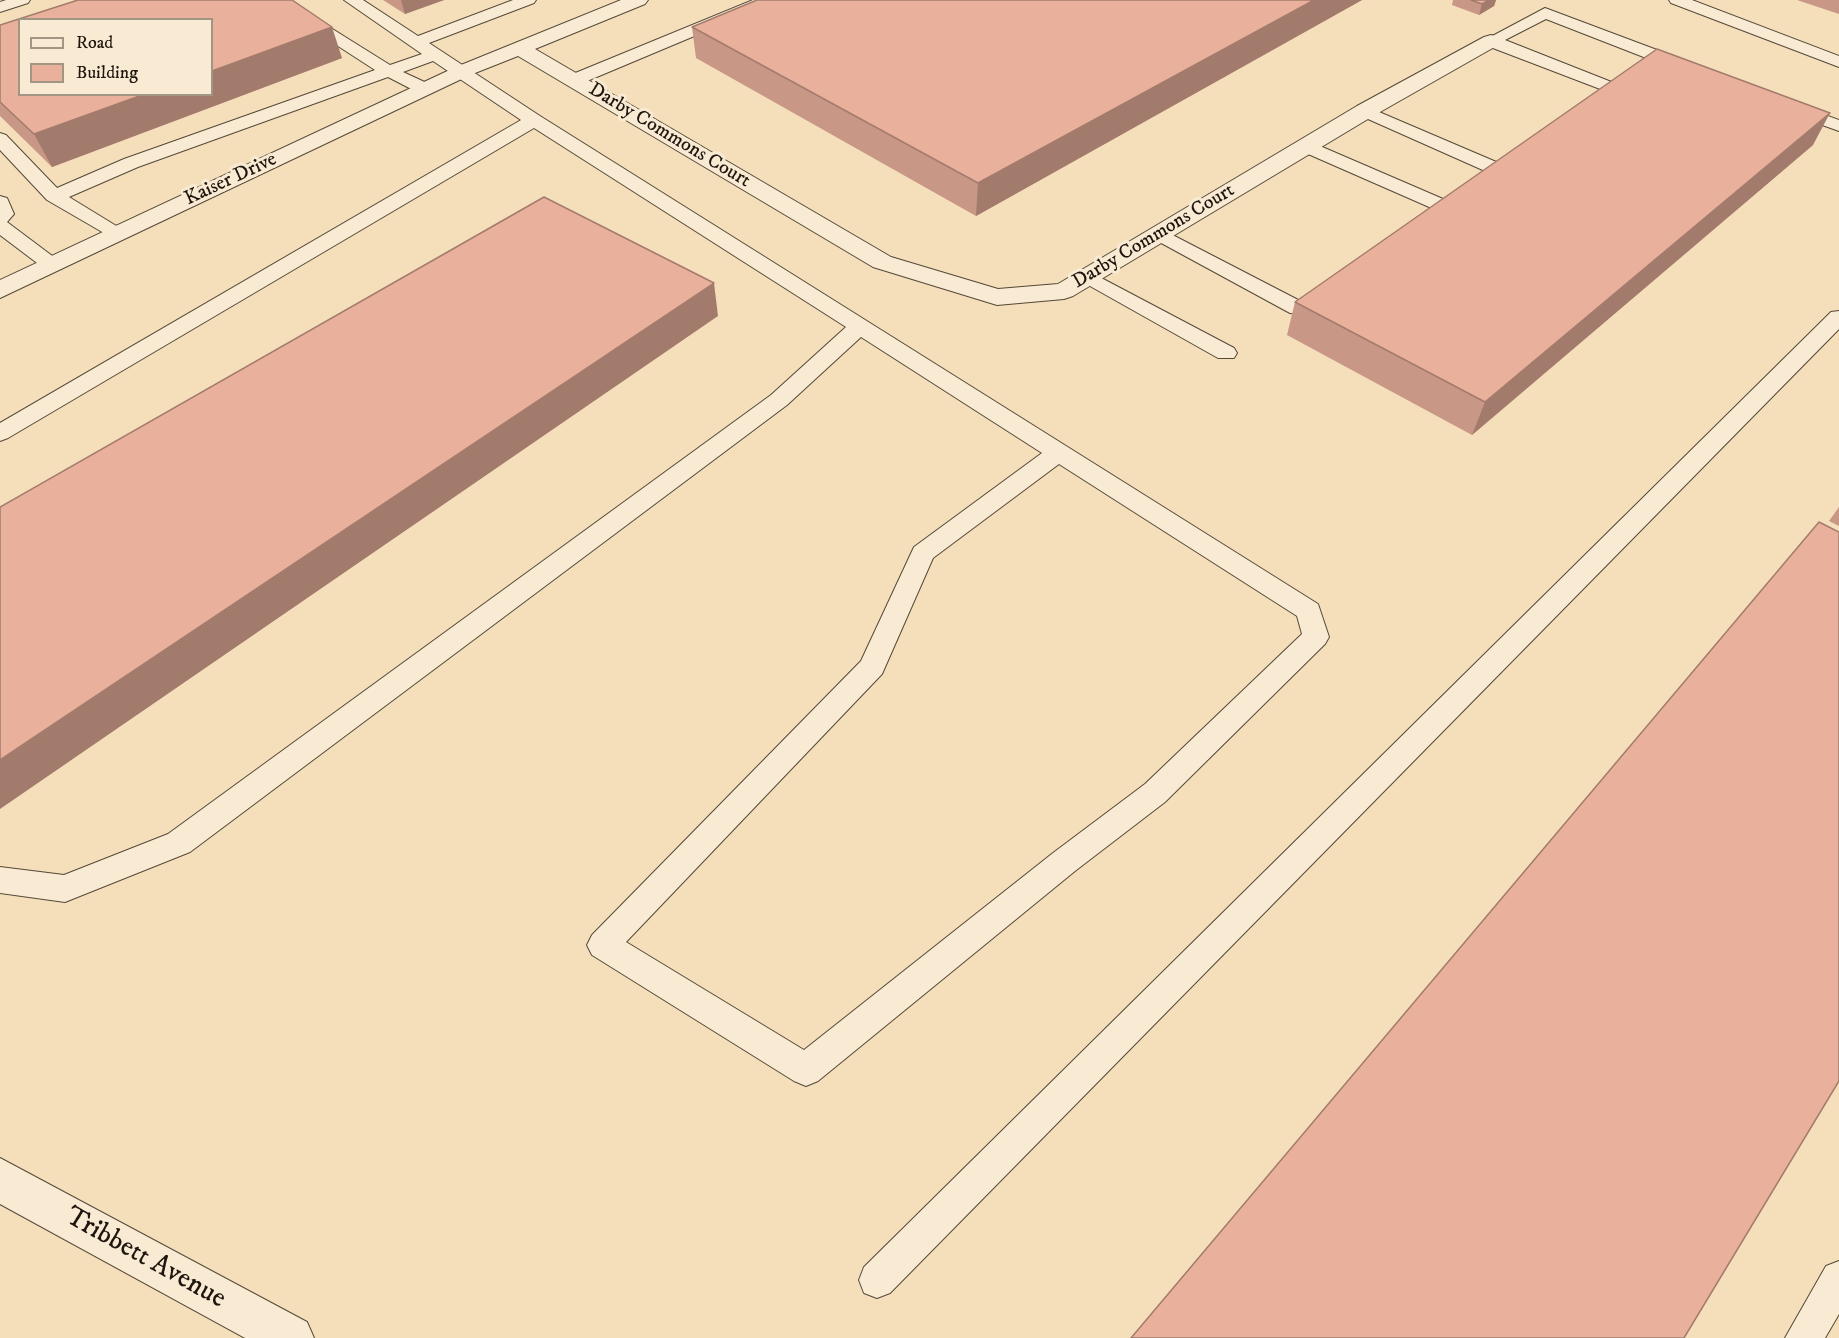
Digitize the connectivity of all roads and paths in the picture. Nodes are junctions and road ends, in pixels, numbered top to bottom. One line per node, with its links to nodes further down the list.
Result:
1 (22, 0): 8 (lane)
2 (275, 0): 14 (lane)
3 (352, 0): 10 (lane)
4 (528, 0): 10 (lane)
5 (638, 0): 11 (street, Kaiser Drive)
6 (767, 0): 17 (lane)
7 (1677, 0): 13 (lane)
8 (0, 7)
9 (1491, 41): 16 (lane); 18 (lane); 21 (street, Darby Commons Court)
10 (418, 42): 12 (lane)
11 (519, 48): 15 (street, Kaiser Drive); 17 (street, Darby Commons Court)
12 (437, 54): 14 (lane); 15 (lane)
13 (1839, 63)
14 (386, 70): 19 (lane); 27 (lane)
15 (463, 71): 19 (street, Kaiser Drive); 22 (lane)
16 (1697, 72)
17 (574, 80): 35 (street, Darby Commons Court)
18 (1608, 87)
19 (425, 89): 32 (street, Kaiser Drive)
20 (1774, 101): 23 (lane)
21 (1365, 111): 25 (street, Darby Commons Court); 26 (lane)
22 (534, 120): 39 (lane); 41 (lane)
23 (1839, 126)
24 (0, 139): 27 (lane)
25 (1306, 146): 29 (lane); 33 (street, Darby Commons Court)
26 (1501, 171)
27 (54, 196): 32 (lane)
28 (0, 202): 30 (lane)
29 (1443, 207)
30 (0, 218)
31 (0, 226): 34 (lane)
32 (116, 234): 34 (street, Kaiser Drive)
33 (1159, 234): 35 (street, Darby Commons Court); 37 (lane)
34 (52, 265): 36 (street, Kaiser Drive)
35 (1088, 277): 40 (lane)
36 (0, 290)
37 (1297, 308)
38 (1839, 317): 46 (lane)
39 (859, 327): 42 (lane); 43 (lane)
40 (1226, 353)
41 (0, 433)
42 (1059, 453): 42 (lane)
43 (0, 880)
44 (0, 1180): 47 (street, Tribbett Avenue)
45 (1839, 1279): 48 (lane)
46 (877, 1281)
47 (291, 1338)
48 (1804, 1338)

